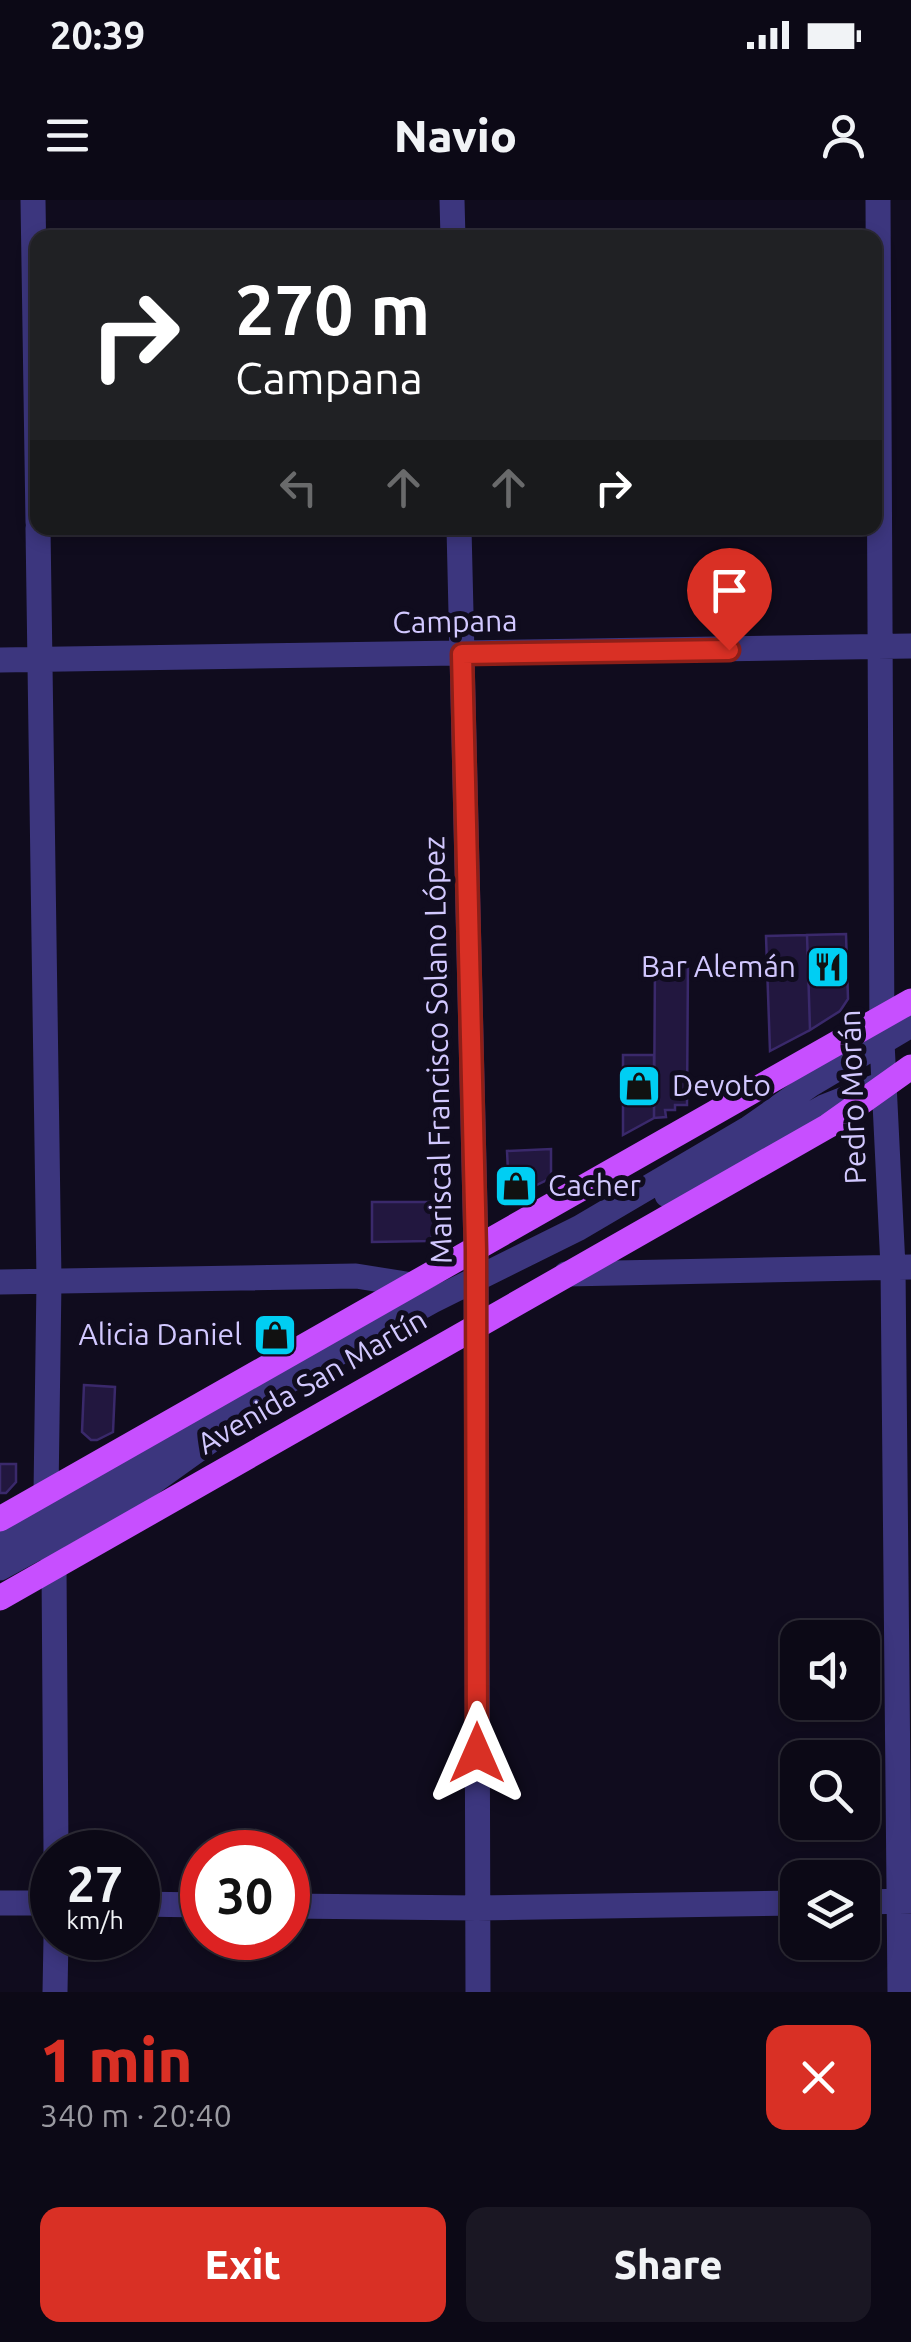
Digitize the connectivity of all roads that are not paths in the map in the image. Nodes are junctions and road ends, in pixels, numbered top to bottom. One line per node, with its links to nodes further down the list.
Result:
1 (33, 200): 4 (street)
2 (452, 200): 5 (street)
3 (878, 200): 6 (street, Pedro Morán)
4 (33, 230)
5 (453, 230)
6 (878, 230)
7 (38, 535): 13 (street)
8 (459, 535): 12 (street, Mariscal Francisco Solano López)
9 (880, 535): 11 (street, Pedro Morán)
10 (911, 646): 11 (street, Campana)
11 (881, 647): 12 (street, Campana); 17 (street, Pedro Morán)
12 (462, 654): 13 (street, Campana); 20 (street, Mariscal Francisco Solano López)
13 (40, 658): 14 (street, Campana); 23 (street)
14 (0, 660)
15 (911, 1001): 17 (main road, Avenida San Martín)
16 (911, 1025): 17 (street)
17 (882, 1030): 19 (street, Pedro Morán); 20 (main road, Avenida San Martín); 26 (street)
18 (911, 1067): 19 (main road, Avenida San Martín)
19 (884, 1083): 21 (street, Pedro Morán); 22 (main road, Avenida San Martín); 26 (street)
20 (476, 1250): 25 (main road, Avenida San Martín); 26 (street, Mariscal Francisco Solano López)
21 (902, 1267): 22 (street); 35 (street, Pedro Morán)
22 (566, 1274): 27 (main road, Avenida San Martín)
23 (50, 1281): 24 (street); 25 (street); 28 (street)
24 (0, 1282)
25 (412, 1285): 28 (main road, Avenida San Martín)
26 (475, 1289): 27 (street, Mariscal Francisco Solano López); 28 (street); 31 (street)
27 (476, 1326): 31 (main road, Avenida San Martín); 40 (street, Mariscal Francisco Solano López)
28 (47, 1503): 29 (main road, Avenida San Martín); 30 (street); 31 (street)
29 (0, 1519)
30 (0, 1542)
31 (52, 1555): 32 (street); 33 (main road, Avenida San Martín); 34 (street)
32 (0, 1568)
33 (0, 1598)
34 (56, 1830)
35 (904, 1902): 44 (street, Pedro Morán)
36 (30, 1903): 38 (street)
37 (780, 1903): 40 (street)
38 (0, 1904)
39 (310, 1906): 40 (street)
40 (477, 1908): 43 (street, Mariscal Francisco Solano López)
41 (56, 1960): 42 (street)
42 (55, 1992)
43 (478, 1992)
44 (900, 1992)

